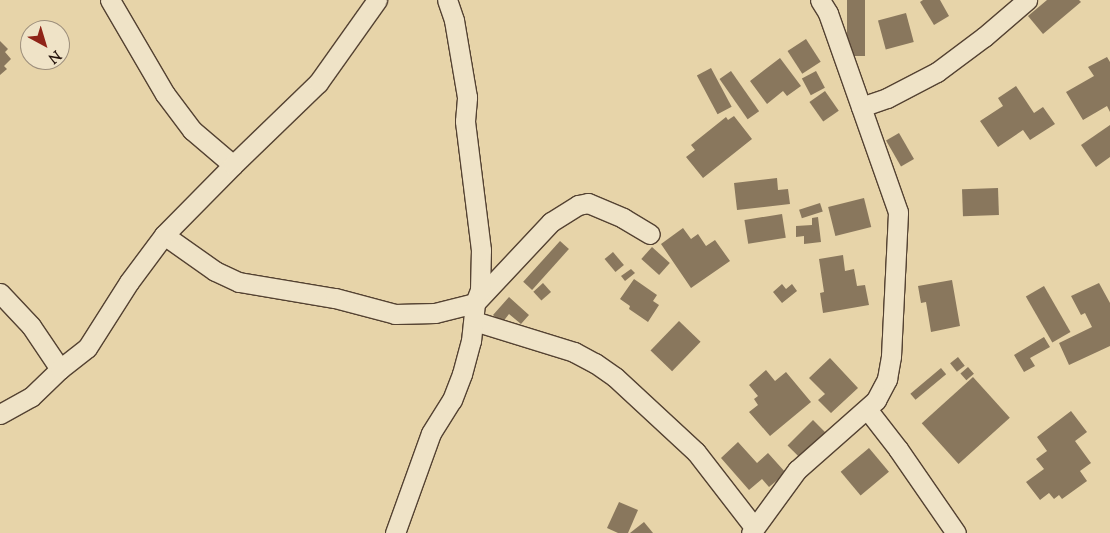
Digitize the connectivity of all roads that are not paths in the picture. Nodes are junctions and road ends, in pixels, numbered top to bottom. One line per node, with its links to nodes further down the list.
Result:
1 (110, 0): 7 (street)
2 (377, 0): 7 (street)
3 (447, 0): 11 (street)
4 (820, 0): 6 (street)
5 (1027, 0): 6 (street)
6 (861, 107): 13 (street)
7 (233, 165): 9 (street)
8 (650, 234): 11 (street)
9 (164, 236): 11 (street); 12 (street)
10 (0, 293): 12 (street)
11 (474, 312): 15 (street); 16 (street)
12 (60, 369): 14 (street)
13 (867, 410): 15 (street); 17 (street)
14 (0, 414)
15 (752, 530)
16 (395, 533)
17 (956, 533)

